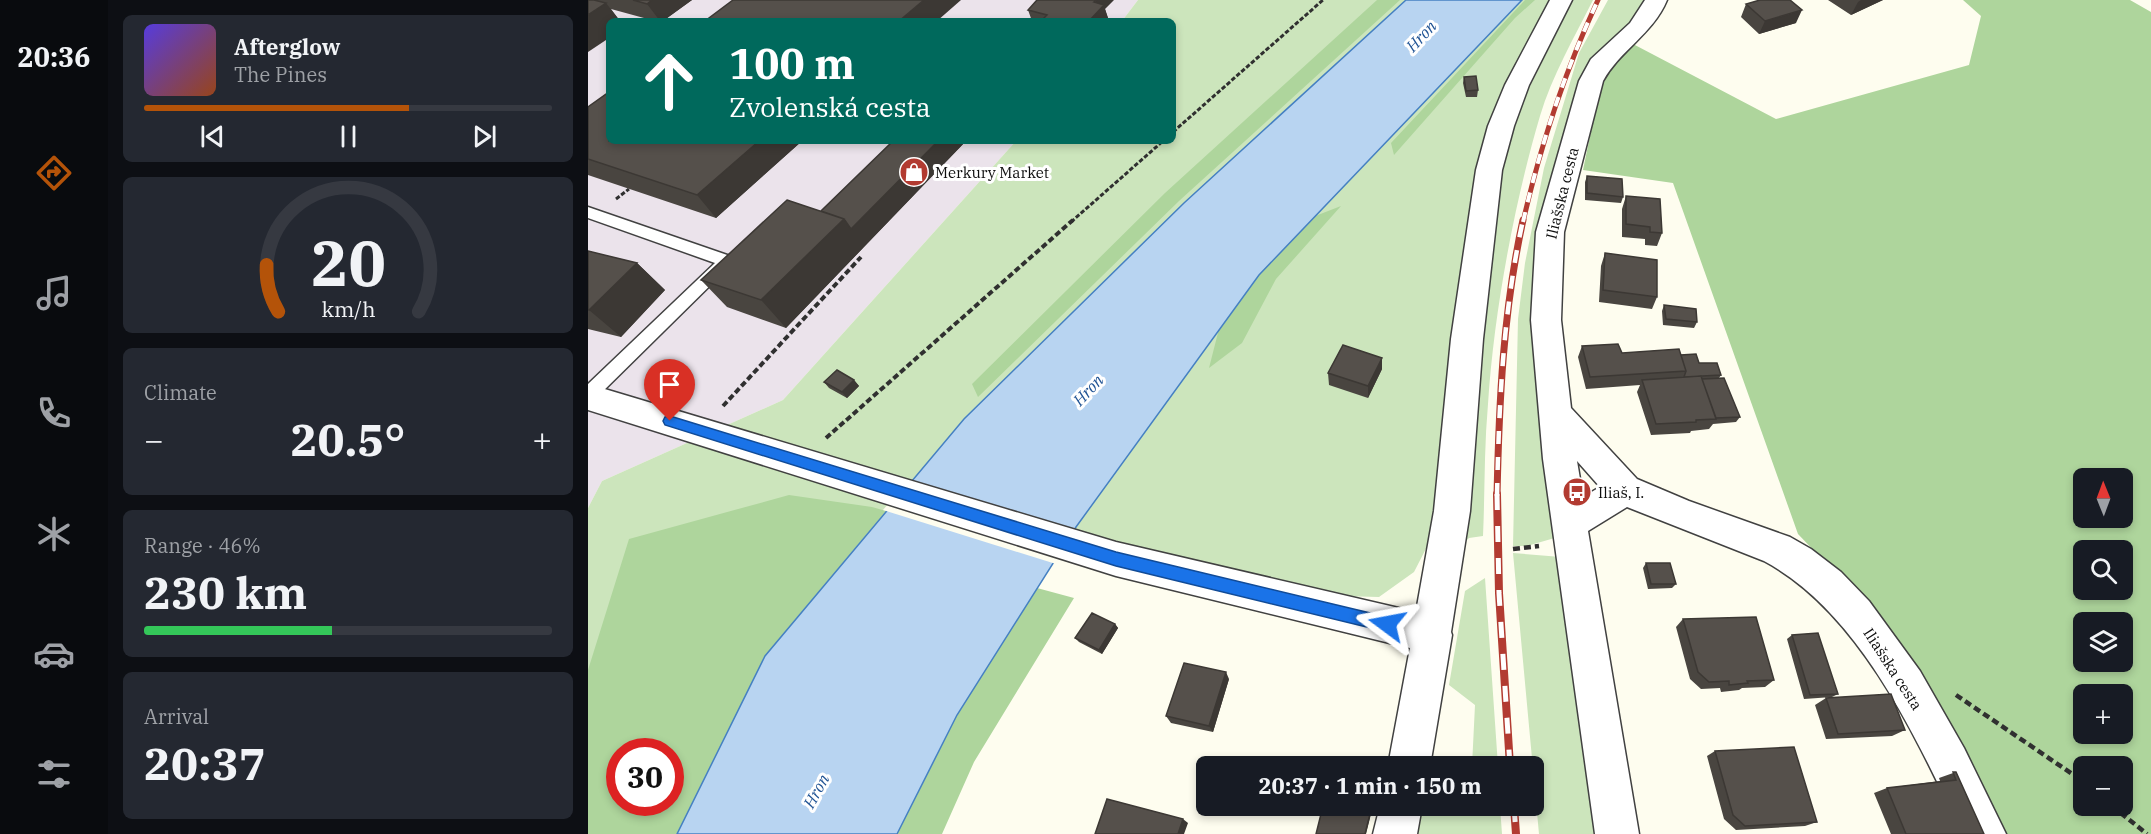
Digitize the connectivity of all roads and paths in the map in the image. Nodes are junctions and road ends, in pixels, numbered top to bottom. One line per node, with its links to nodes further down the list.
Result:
1 (1323, 0): 4 (path)
2 (1561, 0): 14 (street)
3 (1656, 0): 9 (street, Iliašska cesta)
4 (1176, 129)
5 (1160, 144): 11 (path)
6 (588, 212): 8 (lane)
7 (861, 256): 10 (path)
8 (588, 396): 10 (street)
9 (1554, 412): 12 (street, Iliašska cesta); 13 (street, Iliašska cesta)
10 (700, 430): 11 (street)
11 (800, 461): 14 (street)
12 (1625, 490): 13 (street); 22 (street, Iliašska cesta)
13 (1570, 523): 21 (street, Iliašska cesta)
14 (1433, 635): 16 (street)
15 (1950, 692): 17 (path)
16 (1411, 756)
17 (2073, 775)
18 (1399, 816): 20 (street)
19 (2124, 816): 23 (path)
20 (1395, 834)
21 (1617, 834)
22 (1984, 834)
23 (2147, 834)

